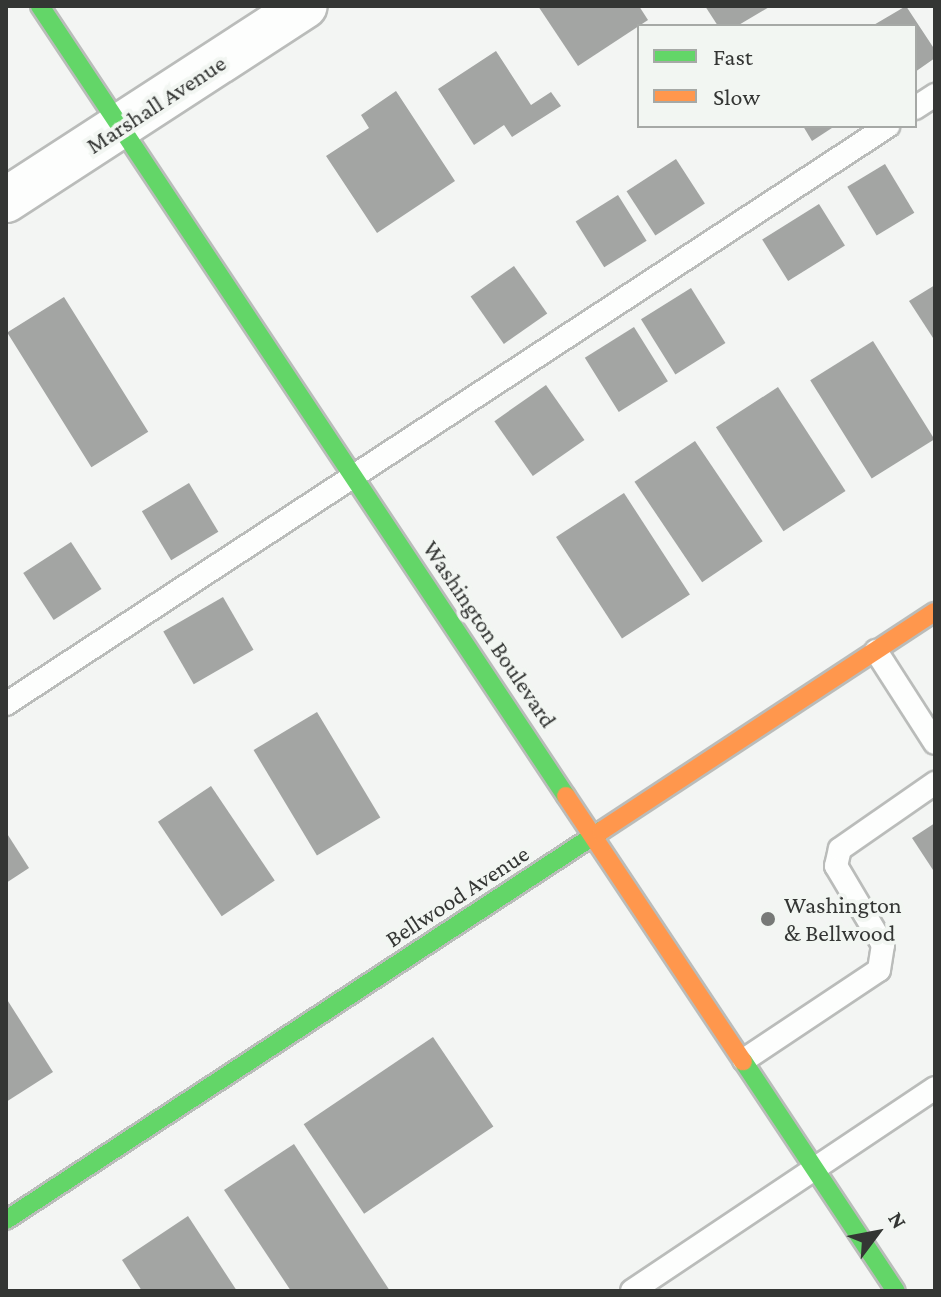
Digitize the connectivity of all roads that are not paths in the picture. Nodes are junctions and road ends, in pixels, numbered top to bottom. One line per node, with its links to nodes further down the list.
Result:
1 (40, 6): 5 (street, Washington Boulevard)
2 (305, 6): 5 (street, Marshall Avenue)
3 (935, 95): 4 (lane)
4 (917, 107)
5 (121, 127): 7 (street, Marshall Avenue); 8 (street, Washington Boulevard)
6 (885, 128): 8 (lane)
7 (6, 200)
8 (355, 476): 11 (lane); 14 (street, Washington Boulevard)
9 (935, 612): 10 (street, Bellwood Avenue)
10 (876, 651): 12 (lane); 14 (street, Bellwood Avenue)
11 (6, 704)
12 (935, 743)
13 (935, 783): 15 (lane)
14 (596, 834): 15 (street, Washington Boulevard); 18 (street, Bellwood Avenue)
15 (744, 1060): 17 (street, Washington Boulevard)
16 (935, 1088): 17 (lane)
17 (814, 1167): 19 (lane); 20 (street, Washington Boulevard)
18 (6, 1220)
19 (632, 1291)
20 (896, 1291)

